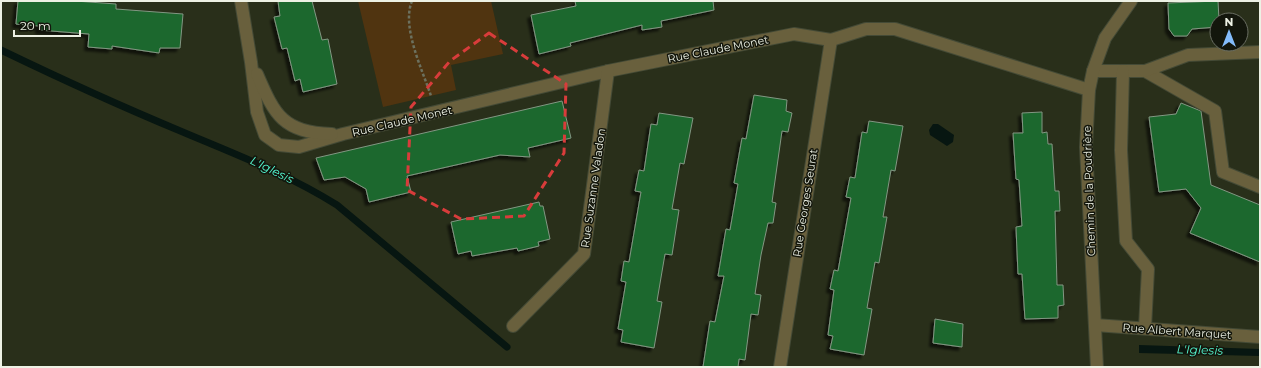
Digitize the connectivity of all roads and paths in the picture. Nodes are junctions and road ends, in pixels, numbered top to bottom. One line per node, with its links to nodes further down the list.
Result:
1 (241, 1): 6 (street)
2 (412, 1): 12 (path)
3 (1131, 1): 8 (street, Chemin de la Poudrière)
4 (831, 40): 7 (street, Rue Claude Monet); 11 (street, Rue Claude Monet); 19 (street, Rue Georges Seurat)
5 (1260, 52): 10 (street)
6 (251, 62): 13 (street); 13 (street)
7 (608, 71): 12 (street, Rue Claude Monet); 16 (street, Rue Suzanne Valadon)
8 (1093, 71): 9 (street); 11 (street, Chemin de la Poudrière)
9 (1123, 71): 10 (street); 17 (street)
10 (1145, 71): 14 (street)
11 (1089, 90): 15 (street, Chemin de la Poudrière)
12 (435, 113): 13 (street, Rue Claude Monet)
13 (343, 134)
14 (1260, 187)
15 (1095, 325): 17 (street, Rue Albert Marquet); 20 (street, Chemin de la Poudrière)
16 (513, 326)
17 (1145, 328): 18 (street, Rue Albert Marquet)
18 (1260, 337)
19 (780, 367)
20 (1096, 367)

